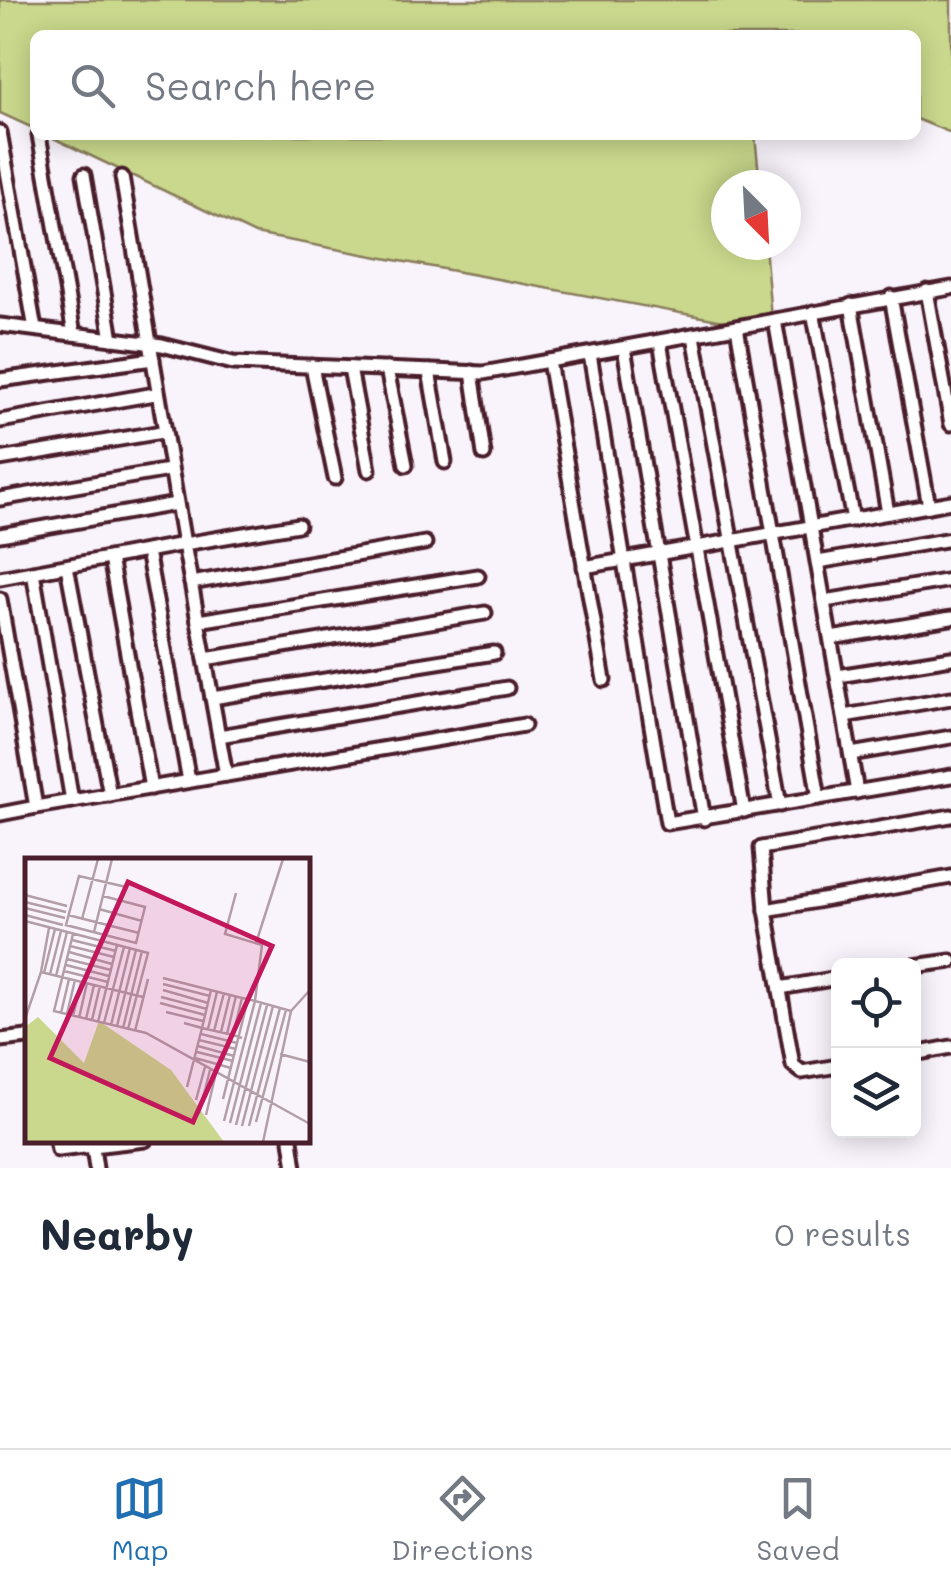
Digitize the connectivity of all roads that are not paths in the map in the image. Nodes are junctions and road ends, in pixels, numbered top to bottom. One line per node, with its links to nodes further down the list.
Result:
1 (0, 132): 13 (street)
2 (40, 140): 14 (street)
3 (84, 175): 16 (street)
4 (122, 177): 18 (street)
5 (951, 288): 6 (street)
6 (927, 291): 7 (street); 31 (street)
7 (890, 297): 8 (street); 43 (street)
8 (851, 304): 9 (street); 44 (street)
9 (812, 312): 10 (street); 45 (street)
10 (774, 320): 12 (street); 47 (street)
11 (0, 325): 13 (street)
12 (737, 328): 15 (street); 48 (street)
13 (35, 329): 14 (street)
14 (74, 334): 16 (street)
15 (694, 336): 17 (street); 51 (street)
16 (112, 339): 18 (street)
17 (660, 342): 19 (street); 54 (street)
18 (152, 344): 21 (street); 23 (street)
19 (624, 348): 20 (street); 56 (street)
20 (590, 354): 22 (street); 58 (street)
21 (153, 359): 28 (street); 29 (street)
22 (549, 361): 27 (street); 61 (street)
23 (312, 366): 24 (street); 39 (street)
24 (350, 368): 25 (street); 38 (street)
25 (387, 369): 26 (street); 36 (street)
26 (428, 370): 27 (street); 35 (street)
27 (472, 372): 33 (street)
28 (0, 380)
29 (155, 394): 30 (street); 32 (street)
30 (0, 421)
31 (951, 424)
32 (162, 432): 34 (street); 37 (street)
33 (484, 454)
34 (0, 459)
35 (445, 462)
36 (406, 465)
37 (169, 470): 40 (street); 42 (street)
38 (369, 470)
39 (335, 478)
40 (0, 498)
41 (951, 502): 43 (street)
42 (176, 504): 49 (street); 53 (street)
43 (928, 506): 44 (street)
44 (888, 513): 45 (street)
45 (853, 520): 47 (street)
46 (298, 525): 53 (street)
47 (812, 527): 48 (street); 59 (street)
48 (773, 534): 51 (street); 92 (street)
49 (0, 535)
50 (951, 539): 59 (street)
51 (735, 540): 54 (street); 94 (street)
52 (426, 543): 66 (street)
53 (184, 544): 55 (street); 66 (street)
54 (696, 547): 56 (street); 96 (street)
55 (147, 551): 57 (street); 88 (street)
56 (659, 554): 58 (street); 99 (street)
57 (110, 558): 60 (street); 89 (street)
58 (622, 560): 61 (street); 99 (street)
59 (818, 562): 68 (street)
60 (67, 566): 62 (street); 91 (street)
61 (584, 567): 77 (street)
62 (33, 572): 64 (street); 93 (street)
63 (478, 576): 71 (street)
64 (0, 578)
65 (951, 580): 68 (street)
66 (191, 583): 71 (street)
67 (0, 600): 95 (street)
68 (825, 601): 72 (street)
69 (486, 613): 75 (street)
70 (951, 618): 72 (street)
71 (198, 621): 75 (street)
72 (831, 638): 76 (street)
73 (494, 653): 79 (street)
74 (951, 658): 76 (street)
75 (205, 659): 79 (street)
76 (838, 676): 81 (street)
77 (604, 680)
78 (507, 688): 83 (street)
79 (212, 698): 83 (street)
80 (951, 698): 81 (street)
81 (844, 716): 85 (street)
82 (524, 725): 86 (street)
83 (219, 736): 86 (street)
84 (951, 737): 85 (street)
85 (851, 754): 90 (street)
86 (226, 775): 88 (street)
87 (951, 776): 90 (street)
88 (189, 782): 89 (street)
89 (151, 788): 91 (street)
90 (858, 792): 92 (street)
91 (110, 794): 93 (street)
92 (819, 798): 94 (street)
93 (72, 801): 95 (street)
94 (780, 805): 96 (street)
95 (36, 807): 97 (street)
96 (744, 811): 99 (street)
97 (0, 814)
98 (951, 816): 101 (street)
99 (704, 818)
100 (951, 877): 101 (street)
101 (766, 910): 105 (street)
102 (951, 960): 103 (street)
103 (921, 965)
104 (831, 979): 105 (street)
105 (780, 988): 110 (street)
106 (25, 1037): 107 (street)
107 (0, 1040)
108 (951, 1047): 109 (street)
109 (921, 1053)
110 (831, 1067)
111 (57, 1143): 114 (street)
112 (126, 1143): 114 (street)
113 (292, 1143): 116 (street)
114 (93, 1148): 115 (street)
115 (96, 1168)
116 (296, 1168)

